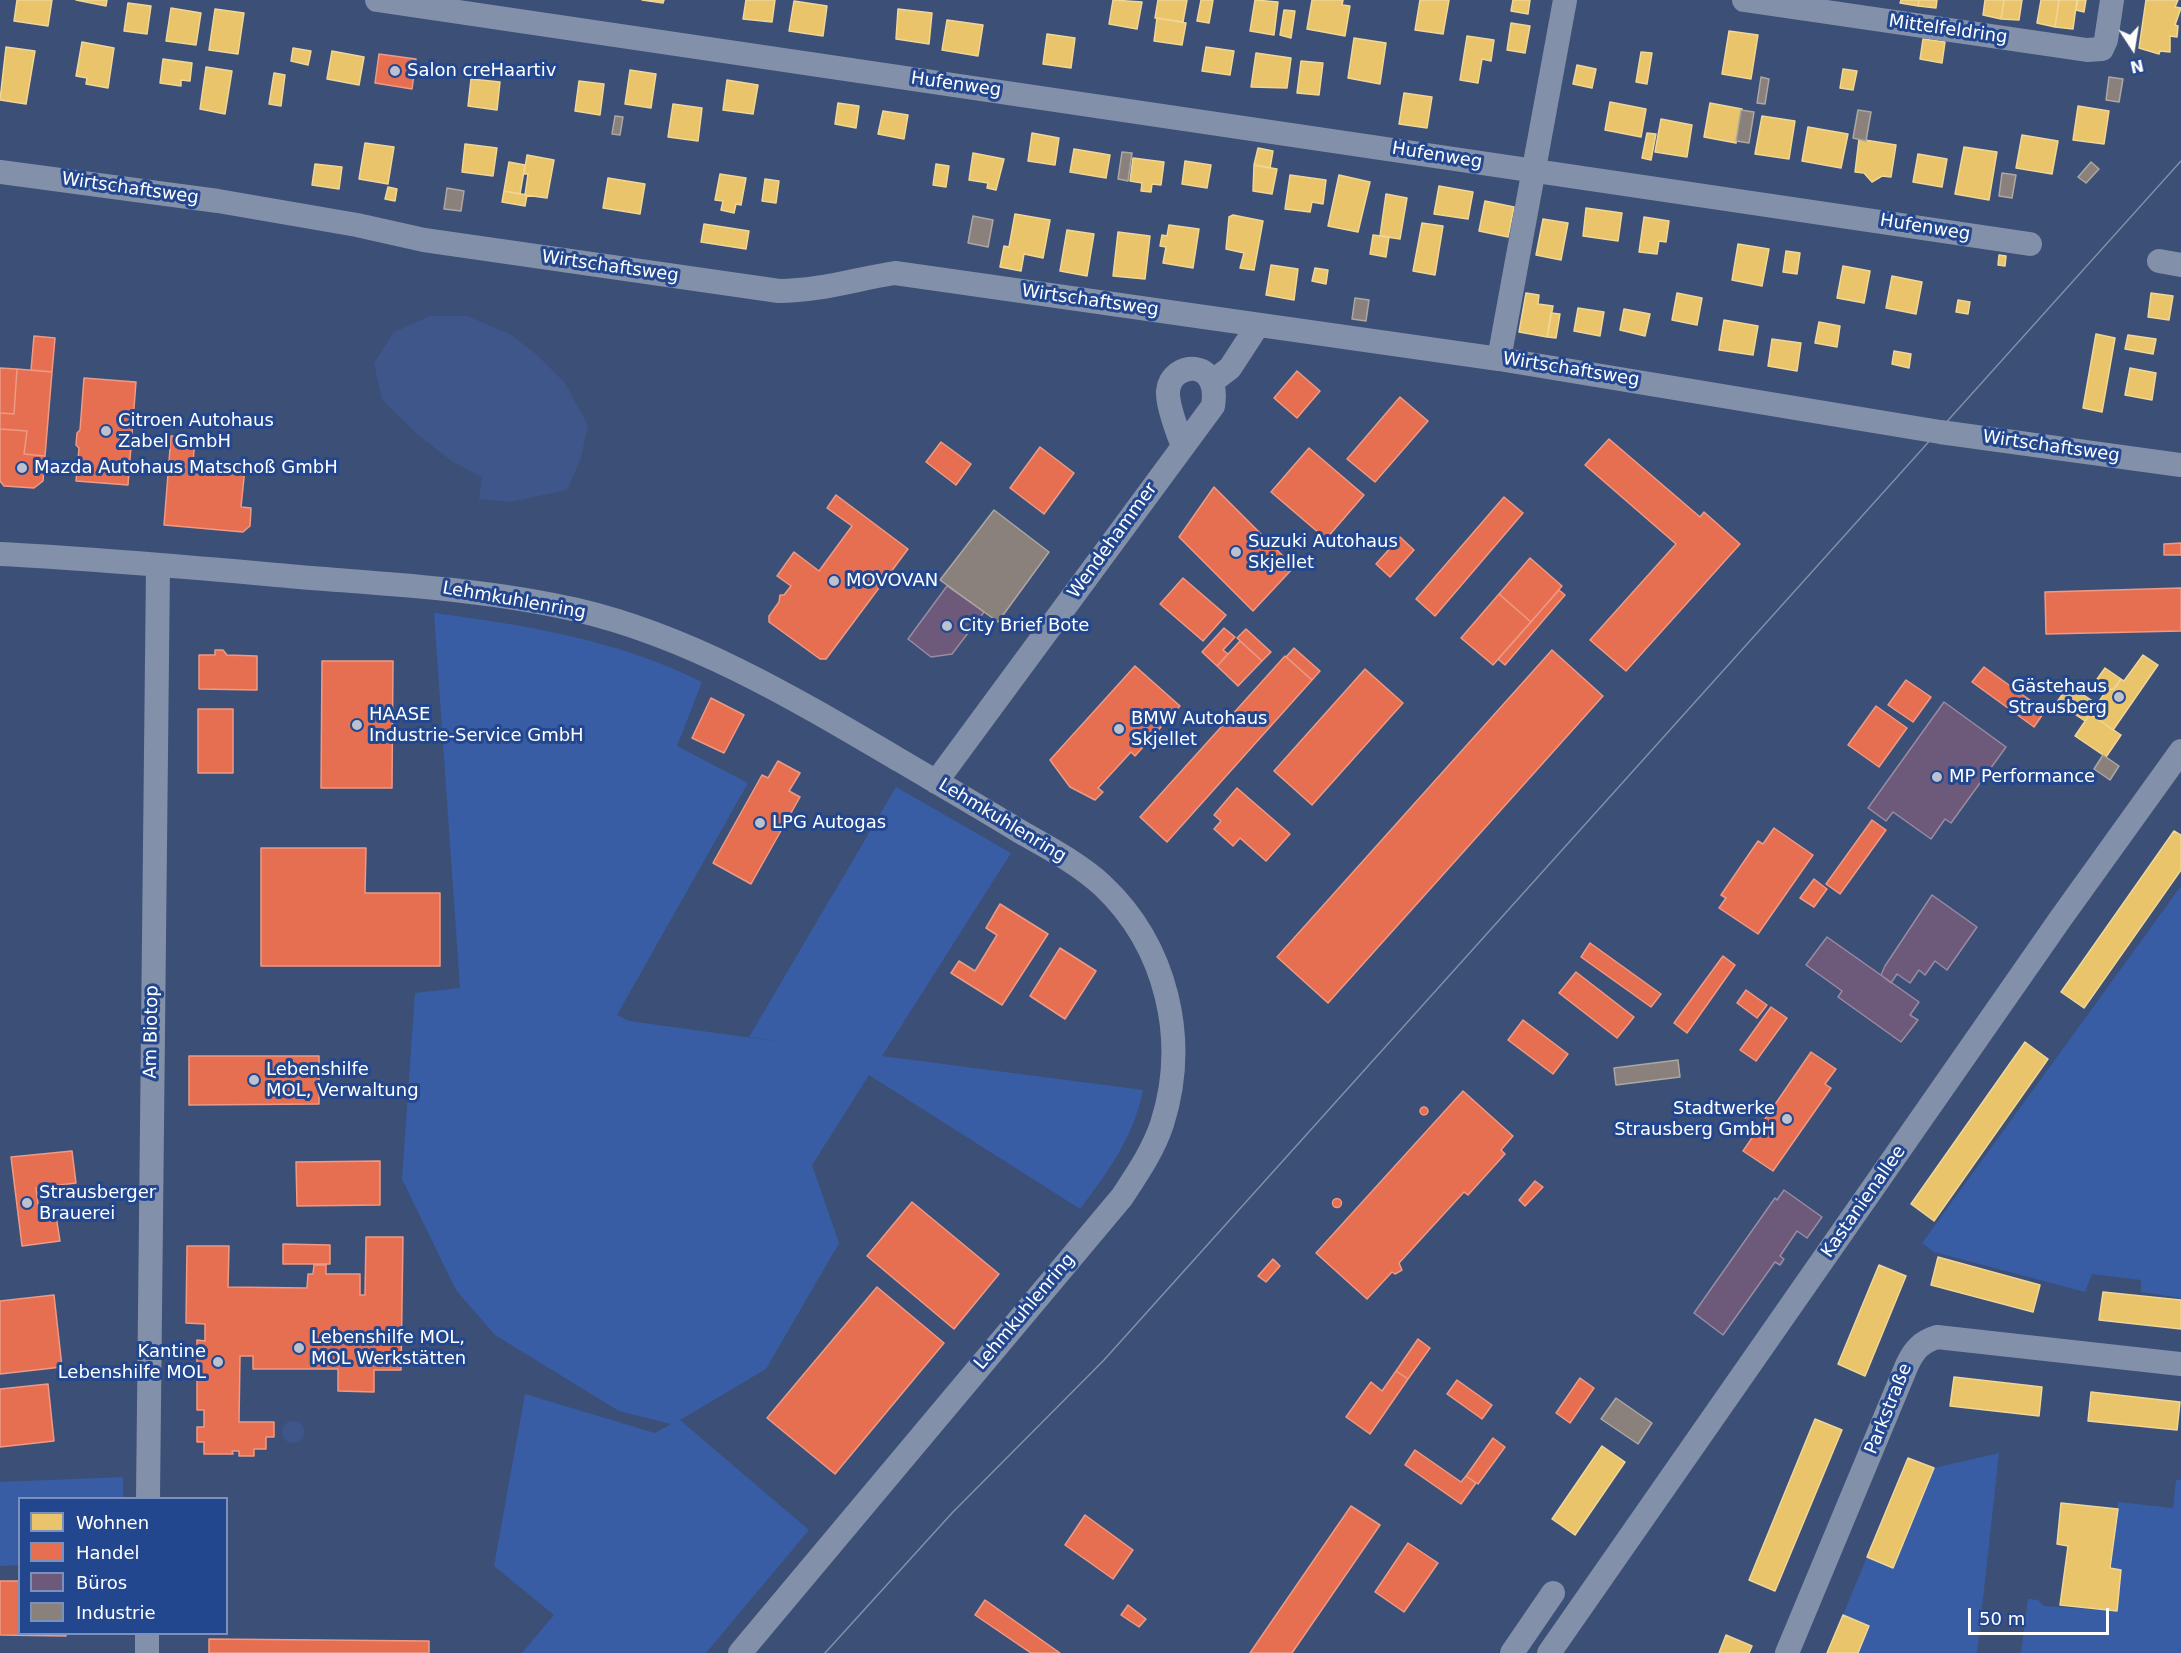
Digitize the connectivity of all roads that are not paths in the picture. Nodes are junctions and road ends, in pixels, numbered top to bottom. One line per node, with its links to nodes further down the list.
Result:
1 (378, 0): 5 (street, Hufenweg)
2 (1565, 0): 5 (street)
3 (1744, 0): 4 (street, Mittelfeldring)
4 (2112, 0)
5 (1534, 171): 7 (street, Hufenweg); 9 (street)
6 (0, 172): 8 (street, Wirtschaftsweg)
7 (2030, 244)
8 (1258, 325): 9 (street, Wirtschaftsweg); 10 (street)
9 (1499, 359): 12 (street, Wirtschaftsweg)
10 (1213, 381): 11 (street, Wendehammer); 11 (street)
11 (1183, 446): 16 (street, Wendehammer)
12 (2181, 465)
13 (0, 554): 14 (street, Lehmkuhlenring)
14 (158, 566): 16 (street, Lehmkuhlenring); 18 (street, Am Biotop)
15 (2181, 751): 24 (street, Kastanienallee)
16 (936, 782): 22 (street, Lehmkuhlenring)
17 (2181, 1364): 25 (street, Parkstraße)
18 (148, 1497)
19 (1553, 1593): 23 (street)
20 (147, 1635): 21 (street)
21 (147, 1653)
22 (740, 1653)
23 (1512, 1653)
24 (1549, 1653)
25 (1787, 1653)

